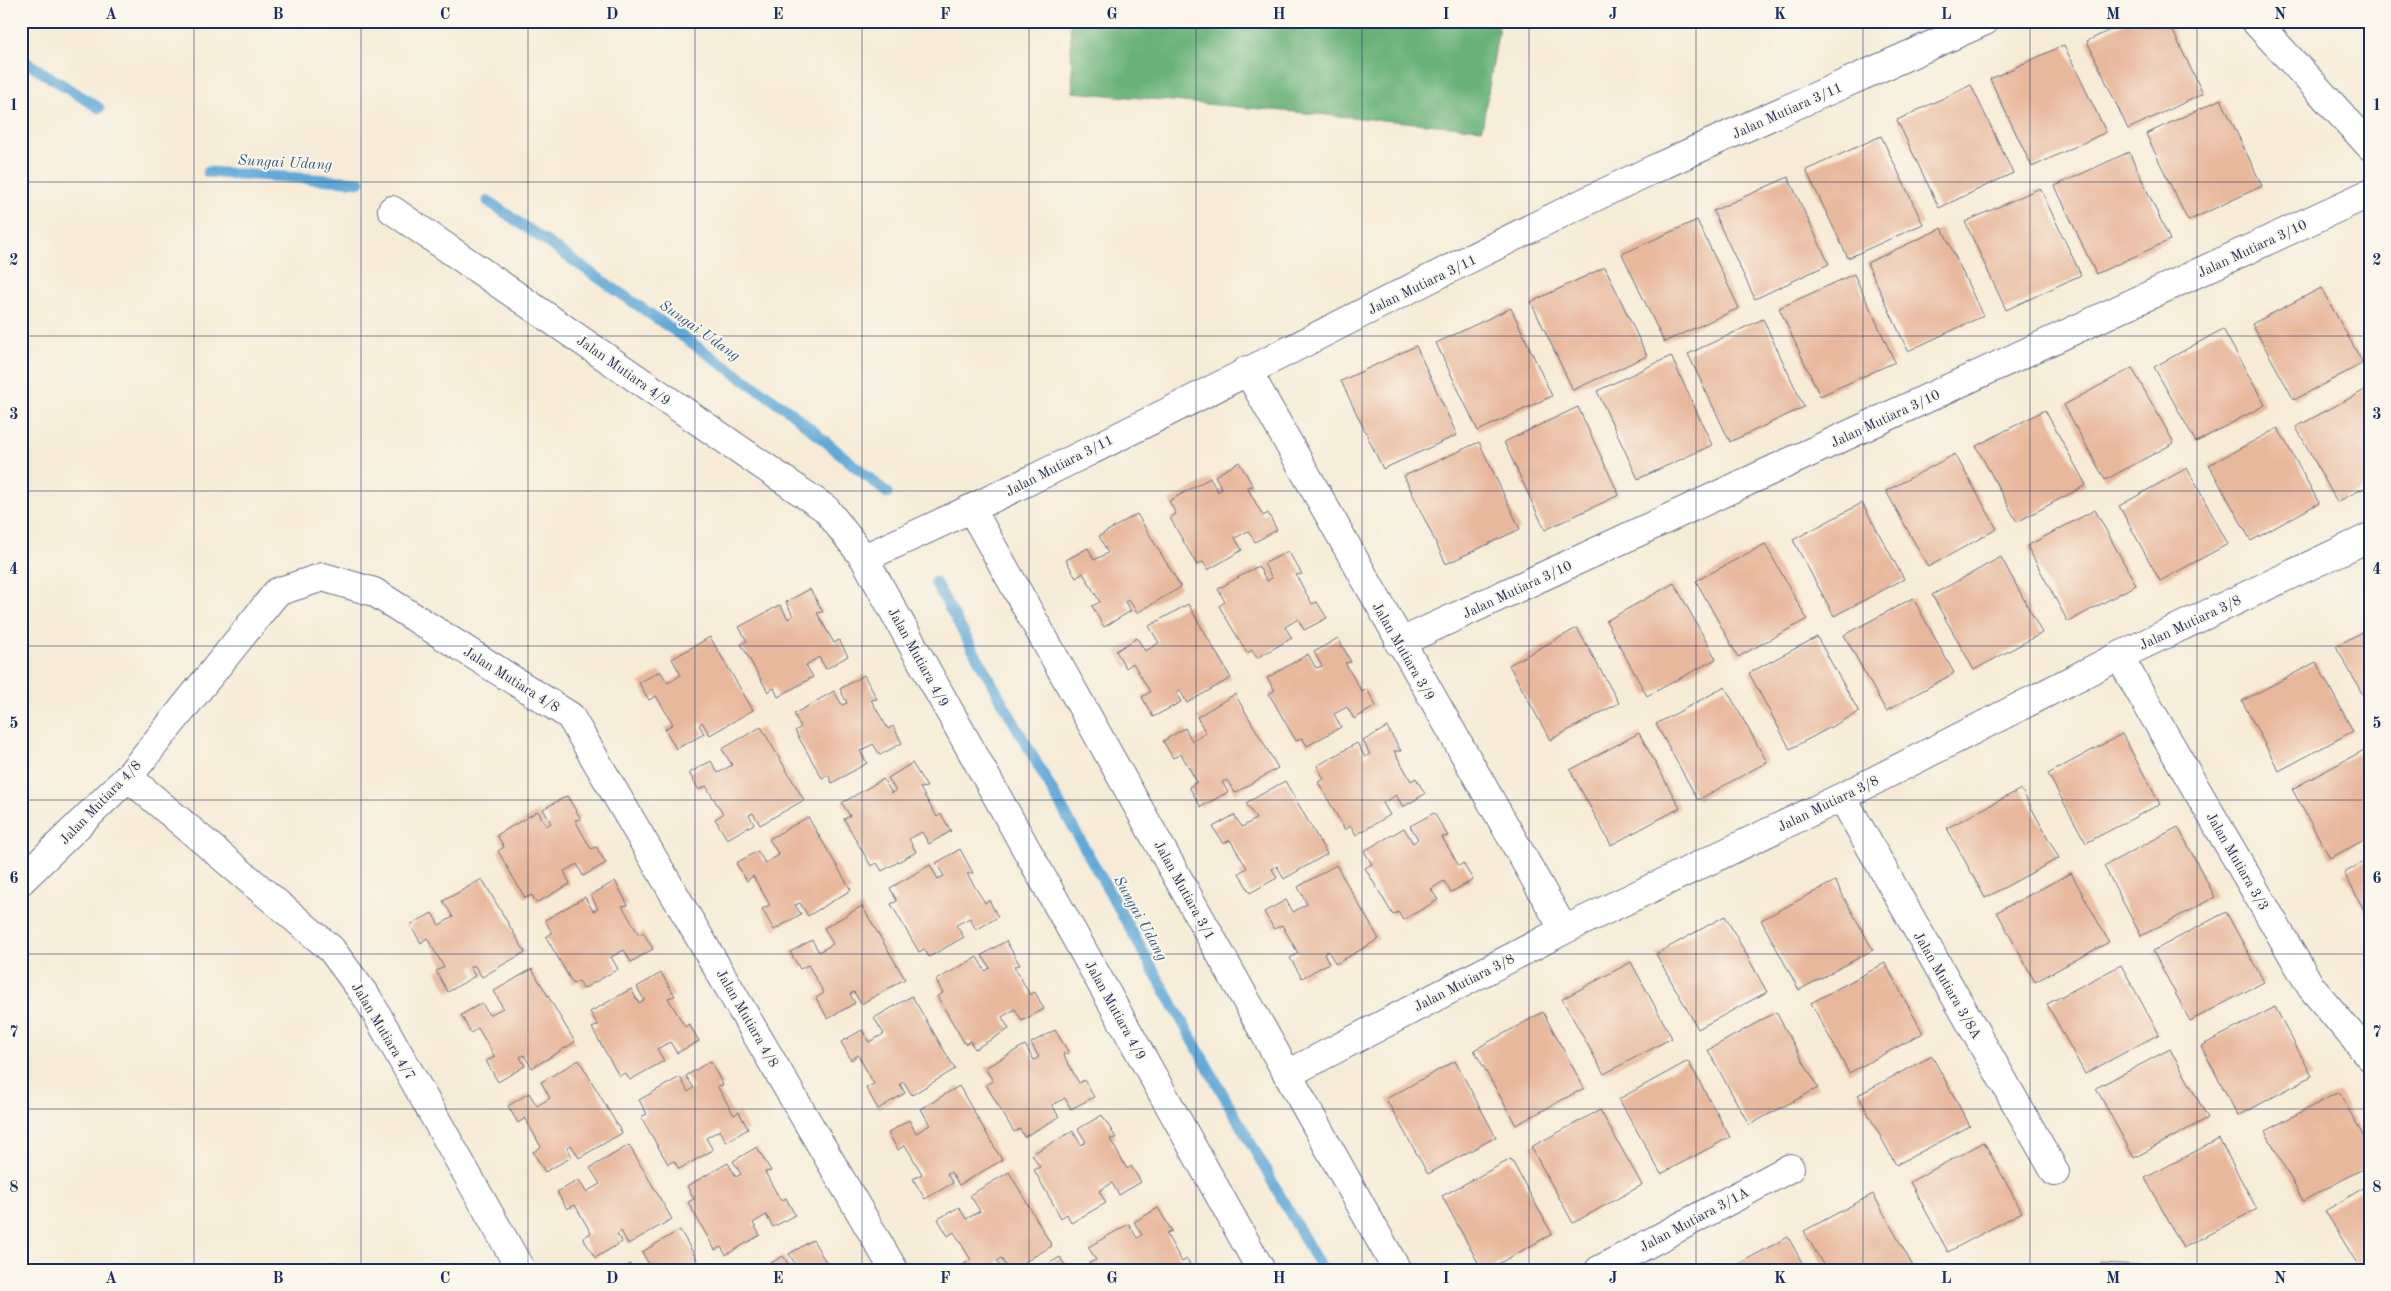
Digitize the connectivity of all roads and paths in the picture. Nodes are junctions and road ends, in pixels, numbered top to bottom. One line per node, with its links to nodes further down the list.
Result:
1 (1985, 21): 6 (street, Jalan Mutiara 3/11)
2 (2255, 21): 3 (street)
3 (2370, 146)
4 (2370, 193): 10 (street, Jalan Mutiara 3/10)
5 (392, 210): 9 (street, Jalan Mutiara 4/9)
6 (1246, 370): 7 (street, Jalan Mutiara 3/11); 10 (street, Jalan Mutiara 3/9)
7 (972, 510): 9 (street, Jalan Mutiara 3/11); 17 (street, Jalan Mutiara 3/1)
8 (2370, 537): 11 (street, Jalan Mutiara 3/8)
9 (864, 558): 22 (street, Jalan Mutiara 4/9)
10 (1399, 643): 15 (street, Jalan Mutiara 3/9)
11 (2119, 656): 13 (street, Jalan Mutiara 3/8); 16 (street, Jalan Mutiara 3/3)
12 (128, 777): 14 (street, Jalan Mutiara 4/8); 20 (street, Jalan Mutiara 4/7); 21 (street, Jalan Mutiara 4/8)
13 (1842, 797): 15 (street, Jalan Mutiara 3/8); 19 (street, Jalan Mutiara 3/8A)
14 (21, 881)
15 (1564, 930): 17 (street, Jalan Mutiara 3/8)
16 (2370, 1057)
17 (1288, 1074): 23 (street, Jalan Mutiara 3/1)
18 (1790, 1168): 24 (street, Jalan Mutiara 3/1A)
19 (2054, 1172)
20 (520, 1270)
21 (894, 1270)
22 (1261, 1270)
23 (1397, 1270)
24 (1599, 1270)

